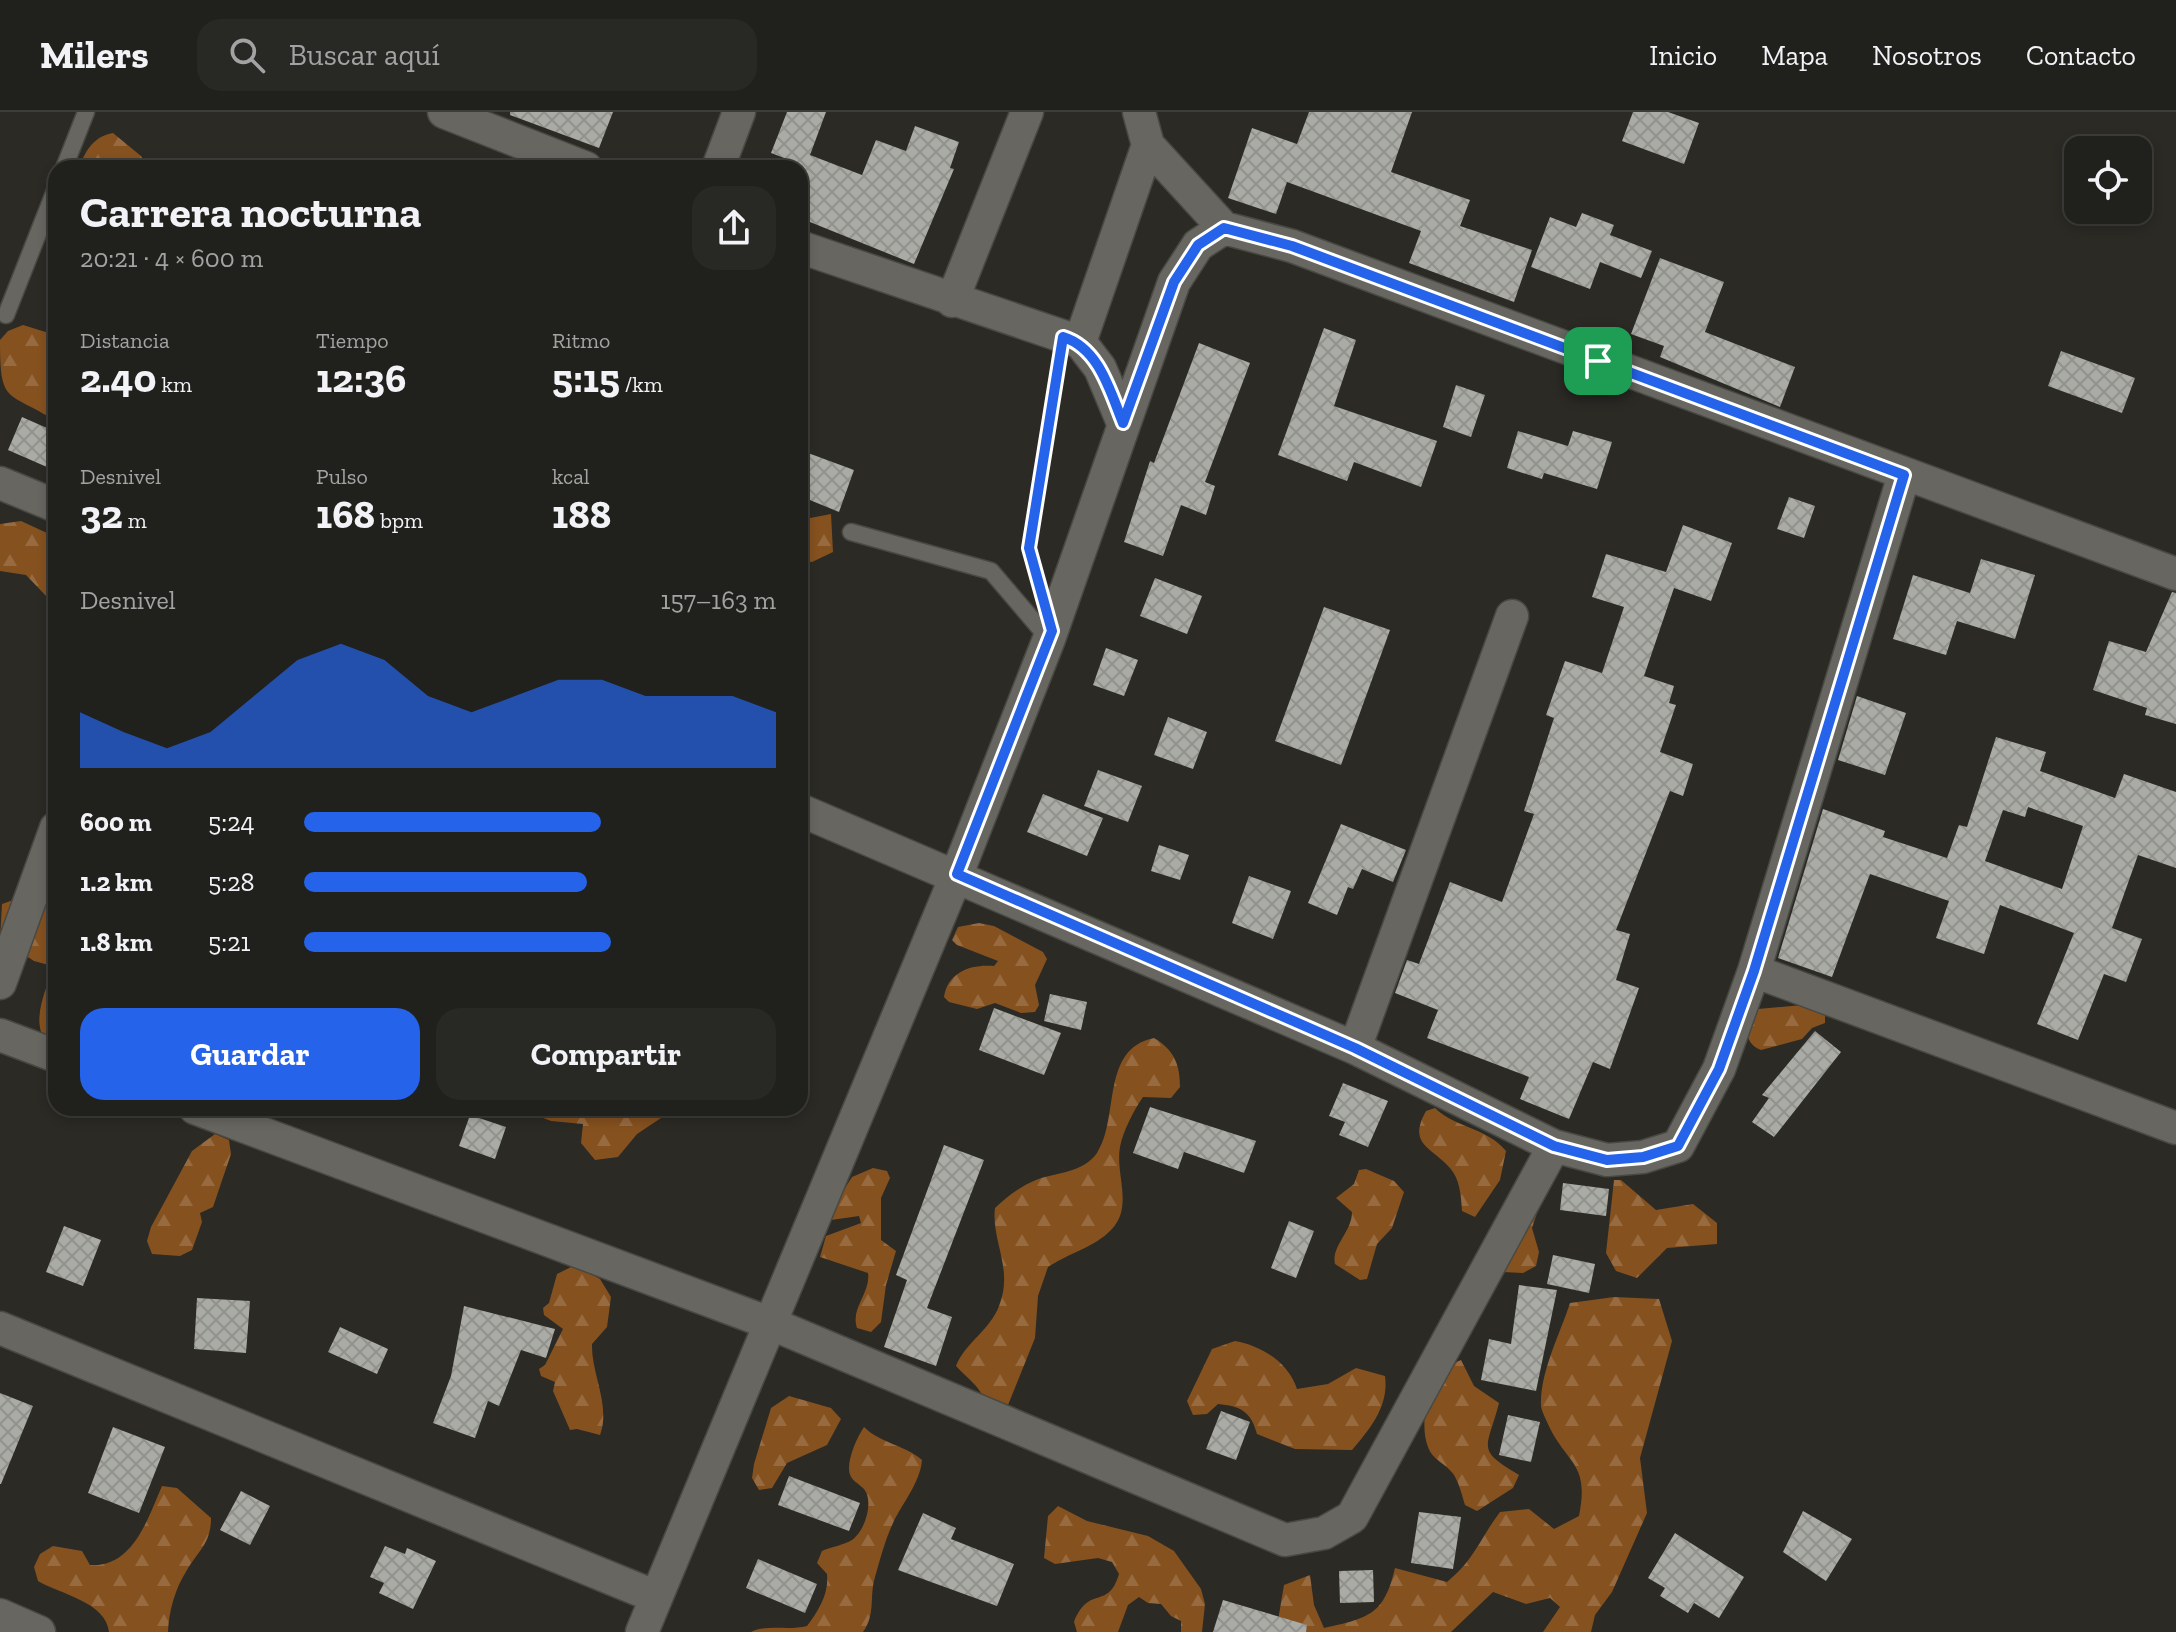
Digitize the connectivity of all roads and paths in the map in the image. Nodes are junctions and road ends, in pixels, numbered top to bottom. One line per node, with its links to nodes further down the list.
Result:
1 (86, 112): 8 (lane)
2 (444, 112): 6 (street)
3 (739, 112): 10 (street)
4 (1027, 112): 14 (street)
5 (1139, 112): 7 (street)
6 (489, 120): 9 (street)
7 (1148, 145): 12 (street); 16 (street)
8 (67, 160)
9 (570, 160)
10 (721, 160)
11 (48, 208): 15 (lane)
12 (1224, 228): 17 (street); 18 (street)
13 (808, 250): 14 (street)
14 (952, 301): 16 (street)
15 (6, 315)
16 (1072, 340): 17 (street); 23 (path)
17 (1123, 423): 25 (street)
18 (1904, 475): 22 (street); 29 (street)
19 (0, 483): 20 (street)
20 (48, 503)
21 (851, 532): 25 (lane)
22 (2176, 574)
23 (1037, 575)
24 (1512, 616): 32 (street)
25 (1049, 639): 28 (street)
26 (808, 813): 28 (street)
27 (48, 850): 30 (street)
28 (957, 874): 32 (street); 37 (street)
29 (1754, 971): 35 (street); 36 (street)
30 (0, 983)
31 (0, 1035): 33 (street)
32 (1355, 1048): 36 (street)
33 (48, 1053)
34 (216, 1116): 37 (street)
35 (2176, 1128)
36 (1554, 1146): 37 (street)
37 (772, 1324): 39 (street)
38 (0, 1328): 39 (street)
39 (654, 1596): 42 (street)
40 (0, 1615): 41 (street)
41 (39, 1632)
42 (642, 1632)

